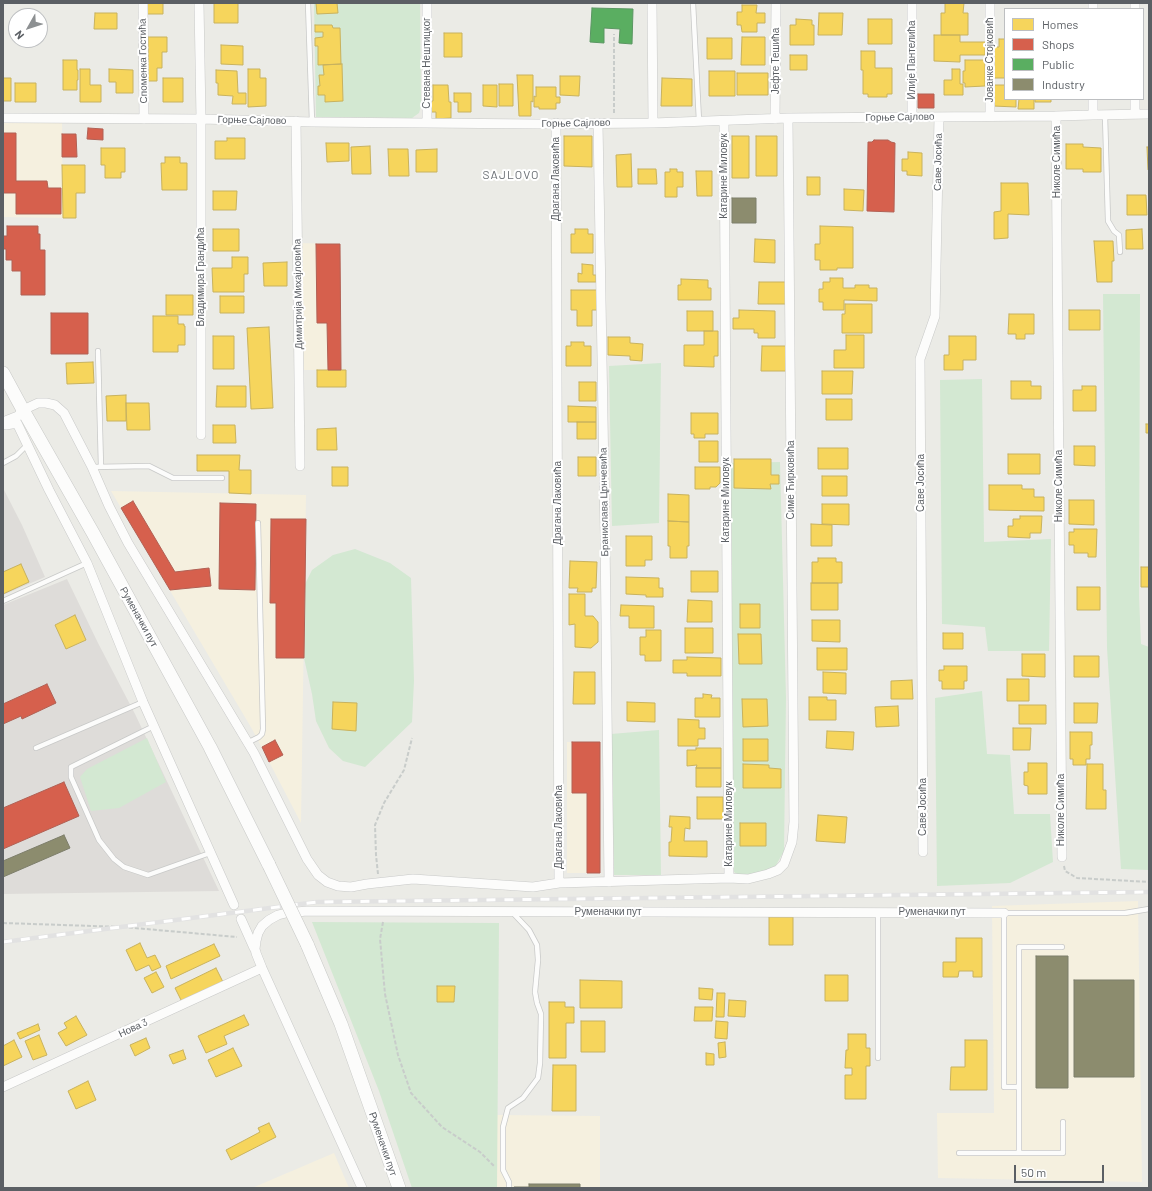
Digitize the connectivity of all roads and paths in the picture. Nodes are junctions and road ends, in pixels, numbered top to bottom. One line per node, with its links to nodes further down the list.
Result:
1 (143, 3): 23 (street, Споменка Гостића)
2 (199, 3): 24 (street, Владимира Грандића)
3 (308, 3): 29 (lane)
4 (427, 3): 31 (street, Стевана Нештицког)
5 (652, 3): 30 (street)
6 (693, 3): 27 (lane)
7 (776, 3): 25 (street, Јефте Тешића)
8 (912, 3): 19 (street, Илије Пантелића)
9 (990, 3): 17 (street, Јованке Стојковић)
10 (614, 34): 34 (path)
11 (1093, 100): 15 (street)
12 (1135, 100): 13 (street)
13 (1135, 114): 14 (street, Горње Сајлово); 16 (street, Горње Сајлово)
14 (1149, 114)
15 (1093, 115): 16 (street, Горње Сајлово); 18 (street, Горње Сајлово)
16 (1105, 115): 35 (lane)
17 (990, 116): 18 (street, Горње Сајлово); 20 (street, Горње Сајлово)
18 (1056, 116): 57 (street, Николе Симића)
19 (912, 117): 20 (street, Горње Сајлово); 22 (street, Горње Сајлово)
20 (939, 117): 55 (street, Саве Јосића)
21 (3, 118): 23 (street, Горње Сајлово)
22 (788, 118): 25 (street, Горње Сајлово); 58 (street, Симе Ћирковића)
23 (144, 119): 24 (street, Горње Сајлово)
24 (201, 119): 26 (street, Горње Сајлово); 41 (street, Владимира Грандића)
25 (775, 119): 28 (street, Горње Сајлово)
26 (296, 121): 29 (street, Горње Сајлово); 44 (street, Димитрија Михајловића)
27 (699, 121): 28 (street, Горње Сајлово); 30 (street, Горње Сајлово)
28 (724, 121): 58 (street, Катарине Миловук)
29 (312, 122): 31 (street, Горње Сајлово)
30 (653, 122): 34 (street, Горње Сајлово)
31 (427, 123): 32 (street, Горње Сајлово)
32 (556, 123): 33 (street, Горње Сајлово); 62 (street, Драгана Лаковића)
33 (598, 123): 34 (street, Горње Сајлово); 59 (street, Бранислава Црнчевића)
34 (614, 123)
35 (1120, 252)
36 (98, 352): 45 (lane)
37 (3, 373): 38 (main road, Руменачки пут)
38 (23, 410): 39 (street, Симе Ћирковића); 45 (street, Симе Ћирковића); 83 (main road, Руменачки пут, bridge)
39 (3, 422)
40 (3, 426): 42 (street)
41 (201, 435)
42 (28, 444): 43 (lane); 48 (street)
43 (3, 463)
44 (300, 466)
45 (97, 467): 46 (lane); 53 (street, Симе Ћирковића)
46 (222, 478)
47 (258, 523): 53 (lane)
48 (87, 563): 49 (lane); 50 (street)
49 (3, 601)
50 (143, 702): 51 (street); 54 (lane)
51 (154, 726): 56 (street); 56 (lane)
52 (412, 738): 61 (path)
53 (247, 743): 61 (street, Симе Ћирковића)
54 (36, 748)
55 (923, 852)
56 (210, 853): 63 (street)
57 (1062, 857): 60 (path)
58 (729, 878): 59 (street, Симе Ћирковића)
59 (609, 882): 62 (street, Симе Ћирковића)
60 (1149, 882)
61 (379, 883): 62 (street, Симе Ћирковића)
62 (560, 883)
63 (234, 905)
64 (1149, 909): 68 (lane)
65 (385, 911): 66 (street, Руменачки пут); 73 (street, Руменачки пут); 81 (path)
66 (511, 911): 67 (street, Руменачки пут); 81 (lane)
67 (878, 912): 68 (street, Руменачки пут); 75 (lane)
68 (1004, 913): 77 (lane)
69 (241, 919): 71 (street)
70 (3, 923): 71 (path)
71 (250, 938): 73 (street)
72 (1062, 947): 77 (lane)
73 (256, 953): 74 (street, Руменачки пут)
74 (262, 968): 76 (street, Нова 3); 82 (street, Руменачки пут)
75 (878, 1058)
76 (3, 1087)
77 (1019, 1087): 80 (lane)
78 (1063, 1122): 80 (lane)
79 (959, 1153): 80 (lane)
80 (1019, 1153)
81 (510, 1182): 84 (lane)
82 (362, 1188)
83 (399, 1188)
84 (510, 1188)

